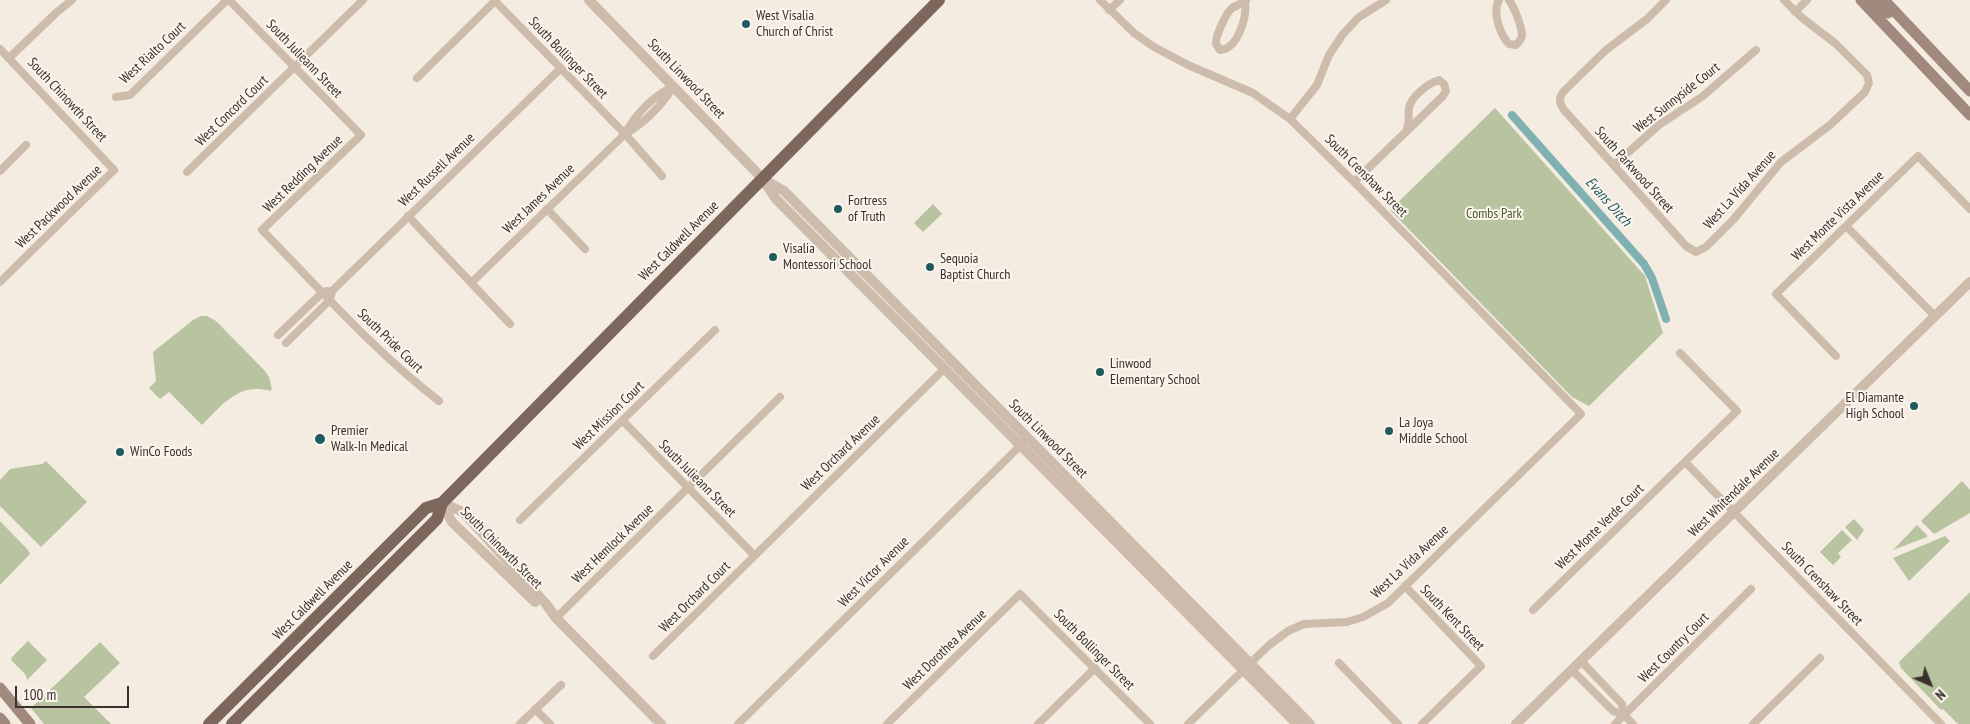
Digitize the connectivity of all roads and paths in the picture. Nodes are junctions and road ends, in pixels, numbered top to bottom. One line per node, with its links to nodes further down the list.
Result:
1 (72, 0): 24 (street)
2 (228, 0): 25 (street, South Julieann Street); 30 (street, West Rialto Court)
3 (363, 0): 25 (street, West Concord Court)
4 (495, 0): 26 (street, South Bollinger Street); 27 (street)
5 (589, 0): 28 (street, South Linwood Street)
6 (939, 0): 42 (main road, West Caldwell Avenue)
7 (1100, 0): 19 (street, South Crenshaw Street)
8 (1120, 0): 19 (street)
9 (1386, 0): 32 (street)
10 (1499, 0): 11 (street)
11 (1509, 0)
12 (1666, 0): 37 (street, South Parkwood Street)
13 (1807, 0): 20 (street)
14 (1861, 0): 31 (main road)
15 (1873, 0): 21 (main road)
16 (1884, 0): 21 (main road)
17 (1246, 1): 17 (street)
18 (1788, 1): 20 (street)
19 (1109, 10): 32 (street, South Crenshaw Street)
20 (1795, 12): 50 (street, West La Vida Avenue)
21 (1908, 25): 29 (main road)
22 (0, 49): 24 (street, South Chinowth Street)
23 (1756, 50): 37 (street, West Sunnyside Court)
24 (9, 58): 39 (street, South Chinowth Street)
25 (295, 67): 35 (street, South Julieann Street); 40 (street, West Concord Court)
26 (561, 68): 34 (street, South Bollinger Street); 46 (street, West Russell Avenue)
27 (417, 78)
28 (674, 86): 34 (street, West James Avenue); 42 (street, South Linwood Street)
29 (1970, 92)
30 (116, 97)
31 (1970, 115)
32 (1290, 119): 43 (street, South Crenshaw Street)
33 (1407, 128): 33 (street); 43 (street)
34 (625, 134): 41 (street, South Bollinger Street); 44 (street, West James Avenue)
35 (360, 135): 48 (street, West Redding Avenue)
36 (26, 145): 38 (street)
37 (1614, 165): 50 (street, South Parkwood Street)
38 (1, 167)
39 (114, 170): 51 (street, West Packwood Avenue)
40 (187, 172)
41 (662, 176)
42 (762, 178): 62 (street, South Linwood Street); 65 (street, South Linwood Street); 71 (main road, West Caldwell Avenue)
43 (1354, 182): 66 (street, South Crenshaw Street)
44 (547, 209): 49 (street); 52 (street, West James Avenue)
45 (1970, 209): 47 (street, West Monte Vista Avenue)
46 (408, 216): 52 (street); 54 (street, West Russell Avenue)
47 (1846, 226): 55 (street); 61 (street, West Monte Vista Avenue)
48 (262, 230): 54 (street, South Pride Court)
49 (585, 250)
50 (1694, 251)
51 (0, 282)
52 (472, 282): 56 (street)
53 (1970, 282): 55 (street, West Whitendale Avenue)
54 (328, 295): 58 (street, West Russell Avenue); 59 (street, West Russell Avenue); 64 (street, South Pride Court)
55 (1935, 316): 72 (street, West Whitendale Avenue)
56 (510, 324)
57 (715, 330): 67 (street, West Mission Court)
58 (278, 335)
59 (286, 343)
60 (1680, 353): 69 (street, West Monte Verde Court)
61 (1836, 356)
62 (945, 368): 65 (street); 68 (street, South Linwood Street); 75 (street, West Orchard Avenue)
63 (780, 397): 70 (street, West Hemlock Avenue)
64 (439, 402)
65 (991, 402): 68 (street, South Linwood Street)
66 (1581, 414): 77 (street, West La Vida Avenue)
67 (622, 421): 70 (street, South Julieann Street); 74 (street, West Mission Court)
68 (1025, 441): 73 (street, South Linwood Street); 76 (street, South Linwood Street); 105 (street, West Victor Avenue)
69 (1685, 462): 72 (street, South Crenshaw Street); 80 (street, West Monte Verde Court)
70 (688, 488): 75 (street, South Julieann Street); 82 (street, West Hemlock Avenue)
71 (442, 503): 81 (main road, West Caldwell Avenue); 82 (street, South Chinowth Street); 93 (main road, West Caldwell Avenue)
72 (1734, 512): 85 (street, West Whitendale Avenue); 118 (street, South Crenshaw Street)
73 (1092, 516): 76 (street); 87 (street, South Linwood Street)
74 (520, 520)
75 (754, 555): 83 (street, West Orchard Court)
76 (1156, 567): 87 (street, South Linwood Street)
77 (1405, 586): 87 (street, West La Vida Avenue); 113 (street, South Kent Street)
78 (1752, 589): 96 (street, West Country Court)
79 (1020, 594): 88 (street, South Bollinger Street); 106 (street, West Dorothea Avenue)
80 (1533, 610)
81 (321, 614): 93 (main road); 100 (main road, West Caldwell Avenue)
82 (556, 618): 104 (street, South Chinowth Street)
83 (653, 656)
84 (1820, 658): 117 (street)
85 (1581, 661): 89 (street, West Whitendale Avenue); 96 (street)
86 (1339, 663): 112 (street)
87 (1247, 667): 109 (street, West La Vida Avenue); 110 (street, South Linwood Street); 111 (street, South Linwood Street)
88 (1095, 668): 107 (street); 108 (street, South Bollinger Street)
89 (1572, 670): 96 (street); 114 (street, West Whitendale Avenue)
90 (560, 684): 95 (street)
91 (0, 688): 94 (main road)
92 (0, 700): 94 (main road)
93 (253, 703): 101 (main road, West Caldwell Avenue)
94 (18, 709): 99 (main road)
95 (535, 709): 102 (street); 103 (street)
96 (1624, 715): 115 (street, West Country Court); 116 (street)
97 (0, 718): 98 (main road)
98 (5, 724)
99 (30, 724)
100 (209, 724)
101 (232, 724)
102 (520, 724)
103 (550, 724)
104 (660, 724)
105 (738, 724)
106 (887, 724)
107 (1038, 724)
108 (1150, 724)
109 (1188, 724)
110 (1297, 724)
111 (1310, 724)
112 (1398, 724)
113 (1422, 724)
114 (1516, 724)
115 (1615, 724)
116 (1633, 724)
117 (1752, 724)
118 (1941, 724)

